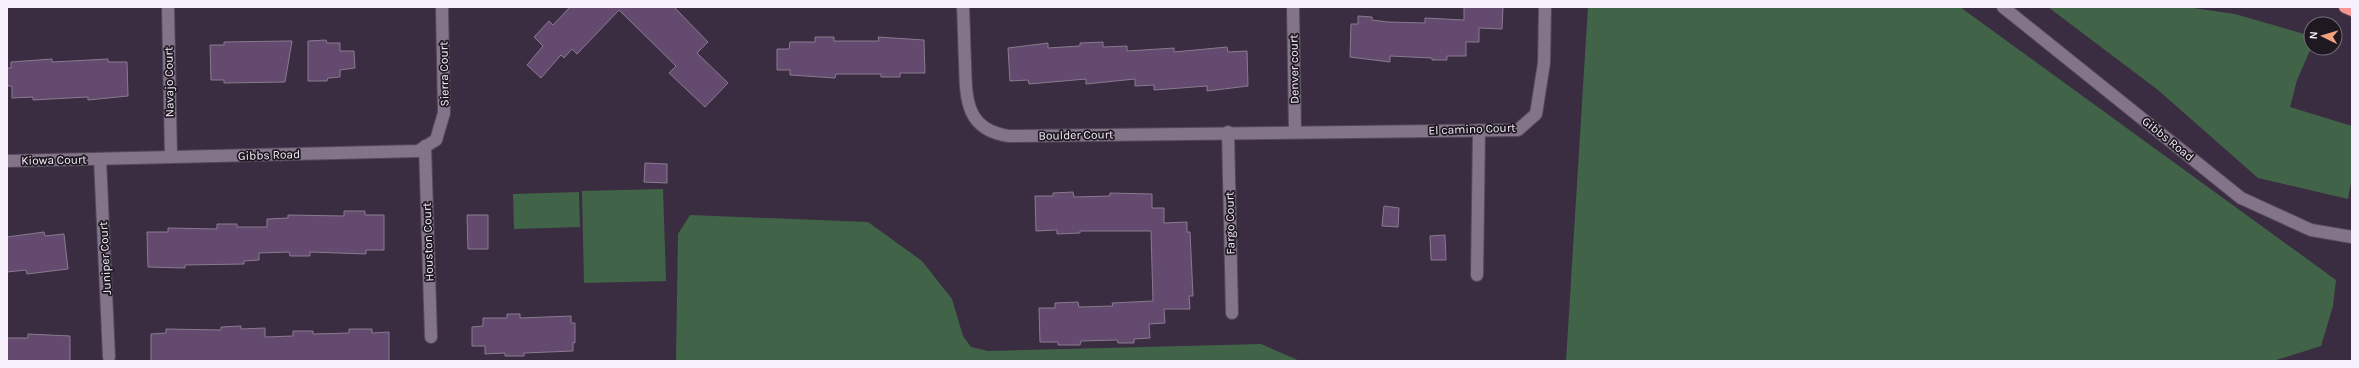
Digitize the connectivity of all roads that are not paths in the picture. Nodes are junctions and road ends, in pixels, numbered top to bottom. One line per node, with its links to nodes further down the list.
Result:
1 (168, 7): 13 (street, Navajo Court)
2 (442, 7): 12 (street, Sierra Court)
3 (963, 7): 11 (street, Boulder Court)
4 (1293, 7): 10 (street, Denver court)
5 (1545, 7): 9 (street, El camino Court)
6 (2003, 7): 16 (street, Gibbs Road)
7 (2345, 7): 8 (highway)
8 (2352, 10)
9 (1479, 130): 10 (street, El camino Court); 17 (street)
10 (1295, 131): 11 (street, Boulder Court)
11 (1228, 132): 18 (street, Fargo Court)
12 (431, 143): 13 (street, Gibbs Road); 19 (street, Houston Court)
13 (171, 157): 14 (street, Gibbs Road)
14 (100, 159): 15 (street, Kiowa Court); 20 (street, Juniper Court)
15 (7, 161)
16 (2352, 237)
17 (1477, 274)
18 (1232, 314)
19 (431, 337)
20 (109, 357)

